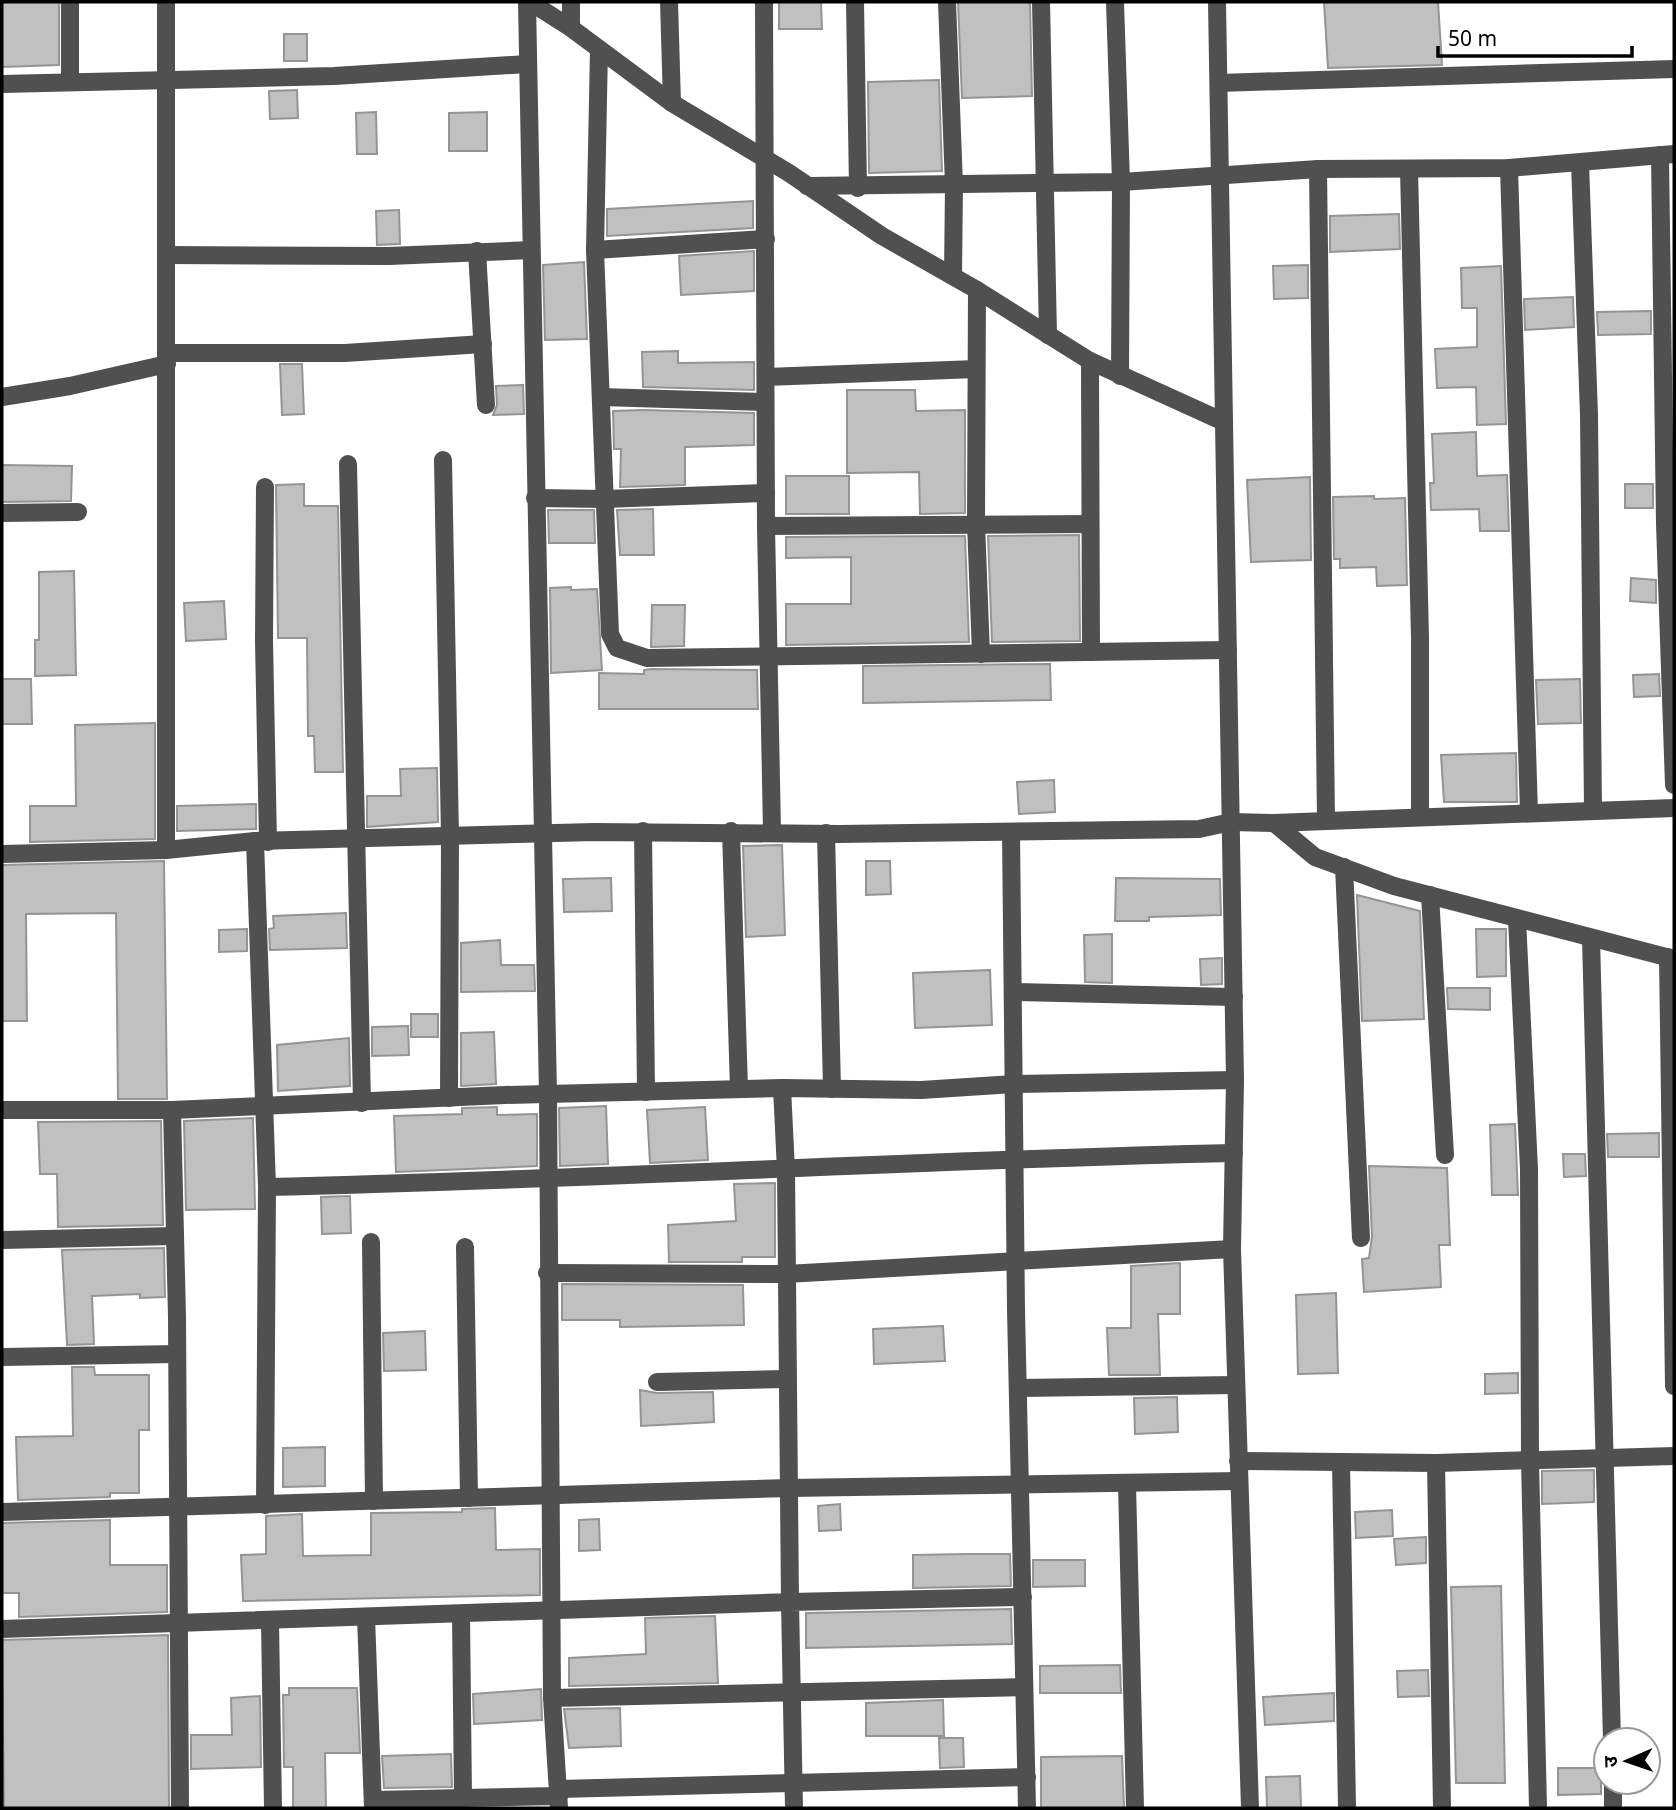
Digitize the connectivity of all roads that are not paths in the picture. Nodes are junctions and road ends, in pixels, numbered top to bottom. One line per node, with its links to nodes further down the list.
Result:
1 (70, 2): 17 (street)
2 (166, 2): 16 (street)
3 (528, 2): 12 (street); 14 (street)
4 (571, 2): 12 (street)
5 (669, 2): 20 (street)
6 (764, 2): 22 (street)
7 (855, 2): 32 (street)
8 (947, 2): 31 (street)
9 (1041, 2): 29 (street)
10 (1115, 2): 28 (street)
11 (1217, 2): 18 (street)
12 (571, 28): 13 (street)
13 (599, 49): 20 (street); 35 (street)
14 (527, 64): 16 (street); 34 (street)
15 (1674, 69): 18 (street)
16 (166, 80): 17 (street); 37 (street)
17 (70, 82): 19 (street)
18 (1219, 83): 27 (street)
19 (2, 84)
20 (672, 103): 22 (street)
21 (1667, 155): 23 (street); 67 (street)
22 (765, 158): 30 (street); 33 (street)
23 (1580, 163): 24 (street); 69 (street)
24 (1509, 168): 26 (street); 70 (street)
25 (1318, 169): 26 (street); 27 (street); 72 (street)
26 (1409, 169): 71 (street)
27 (1219, 174): 28 (street); 51 (street)
28 (1121, 182): 29 (street); 45 (street)
29 (1047, 183): 31 (street); 40 (street)
30 (807, 186): 32 (street); 38 (street)
31 (954, 186): 32 (street); 38 (street)
32 (858, 188)
33 (766, 239): 35 (street); 46 (street)
34 (531, 250): 36 (street); 56 (street)
35 (596, 250): 48 (street)
36 (477, 251): 37 (street); 41 (street)
37 (167, 255): 42 (street)
38 (953, 276): 39 (street)
39 (977, 290): 40 (street); 44 (street)
40 (1048, 335): 43 (street)
41 (483, 344): 42 (street); 50 (street)
42 (167, 358): 47 (street); 84 (street)
43 (1090, 361): 45 (street); 61 (street)
44 (976, 369): 46 (street); 60 (street)
45 (1121, 376): 51 (street)
46 (766, 377): 49 (street)
47 (2, 397)
48 (601, 397): 49 (street); 57 (street)
49 (765, 402): 55 (street)
50 (486, 405)
51 (1222, 421): 63 (street)
52 (443, 460): 81 (street)
53 (348, 464): 82 (street)
54 (265, 487): 83 (street)
55 (766, 493): 57 (street); 62 (street)
56 (535, 498): 57 (street); 79 (street)
57 (606, 499): 66 (street)
58 (78, 512): 59 (street)
59 (2, 513)
60 (976, 523): 61 (street); 62 (street); 65 (street)
61 (1090, 524): 64 (street)
62 (766, 526): 66 (street)
63 (1228, 650): 64 (street); 73 (street)
64 (1091, 652): 65 (street)
65 (981, 654): 66 (street)
66 (769, 658): 77 (street)
67 (1674, 786)
68 (1674, 808): 69 (street)
69 (1592, 809): 70 (street)
70 (1529, 813): 71 (street)
71 (1420, 815): 72 (street)
72 (1326, 820): 74 (street)
73 (1231, 822): 74 (street); 78 (street); 92 (street)
74 (1275, 823): 86 (street)
75 (643, 831): 76 (street); 79 (street); 98 (street)
76 (731, 831): 77 (street); 96 (street)
77 (772, 831): 80 (street)
78 (1011, 832): 80 (street); 91 (street)
79 (541, 833): 81 (street); 99 (street)
80 (826, 833): 97 (street)
81 (450, 837): 82 (street); 100 (street)
82 (356, 840): 83 (street); 101 (street)
83 (261, 842): 84 (street); 102 (street)
84 (166, 850): 85 (street)
85 (2, 854)
86 (1343, 867): 87 (street); 112 (street)
87 (1430, 895): 88 (street); 106 (street)
88 (1517, 919): 89 (street); 130 (street)
89 (1591, 938): 90 (street); 128 (street)
90 (1671, 958): 125 (street)
91 (1013, 992): 92 (street); 94 (street)
92 (1234, 997): 93 (street)
93 (1235, 1080): 94 (street); 105 (street)
94 (1014, 1084): 97 (street); 107 (street)
95 (782, 1088): 96 (street); 97 (street); 108 (street)
96 (739, 1089): 98 (street)
97 (832, 1089)
98 (646, 1092): 99 (street)
99 (548, 1095): 100 (street); 109 (street)
100 (449, 1098): 101 (street)
101 (362, 1103): 102 (street)
102 (263, 1107): 104 (street); 110 (street)
103 (2, 1110): 104 (street)
104 (172, 1110): 111 (street)
105 (1234, 1153): 107 (street); 116 (street)
106 (1445, 1155)
107 (1017, 1158): 108 (street); 117 (street)
108 (786, 1170): 109 (street); 119 (street)
109 (548, 1180): 110 (street); 118 (street)
110 (267, 1187): 140 (street)
111 (175, 1236): 113 (street); 120 (street)
112 (1361, 1238)
113 (2, 1240)
114 (371, 1242): 139 (street)
115 (465, 1247): 138 (street)
116 (1232, 1249): 117 (street); 124 (street)
117 (1017, 1261): 119 (street); 126 (street)
118 (547, 1273): 119 (street); 137 (street)
119 (786, 1274): 122 (street)
120 (177, 1354): 121 (street); 141 (street)
121 (2, 1357)
122 (788, 1379): 123 (street); 136 (street)
123 (657, 1382)
124 (1236, 1385): 126 (street); 129 (street)
125 (1674, 1386)
126 (1019, 1388): 135 (street)
127 (1674, 1456): 128 (street)
128 (1604, 1457): 130 (street); 154 (street)
129 (1238, 1461): 131 (street); 133 (street)
130 (1530, 1461): 132 (street); 168 (street)
131 (1341, 1462): 132 (street); 166 (street)
132 (1436, 1464): 167 (street)
133 (1239, 1481): 134 (street); 165 (street)
134 (1127, 1484): 135 (street); 164 (street)
135 (1022, 1485): 136 (street); 143 (street)
136 (789, 1488): 137 (street); 144 (street)
137 (552, 1496): 138 (street); 145 (street)
138 (469, 1498): 139 (street)
139 (374, 1501): 140 (street)
140 (265, 1505): 141 (street)
141 (177, 1508): 142 (street); 148 (street)
142 (2, 1512)
143 (1023, 1597): 144 (street); 151 (street)
144 (790, 1602): 145 (street); 152 (street)
145 (552, 1610): 146 (street); 153 (street)
146 (461, 1614): 147 (street); 157 (street)
147 (366, 1617): 149 (street); 159 (street)
148 (177, 1622): 149 (street); 150 (street); 160 (street)
149 (270, 1622): 161 (street)
150 (2, 1629)
151 (1024, 1687): 152 (street); 155 (street)
152 (794, 1694): 153 (street); 156 (street)
153 (552, 1698): 158 (street)
154 (1612, 1726)
155 (1027, 1777): 156 (street); 163 (street)
156 (793, 1782): 158 (street); 162 (street)
157 (463, 1798): 158 (street); 159 (street)
158 (559, 1798)
159 (373, 1804)
160 (180, 1808)
161 (273, 1808)
162 (794, 1808)
163 (1027, 1808)
164 (1135, 1808)
165 (1250, 1808)
166 (1347, 1808)
167 (1441, 1808)
168 (1538, 1808)

